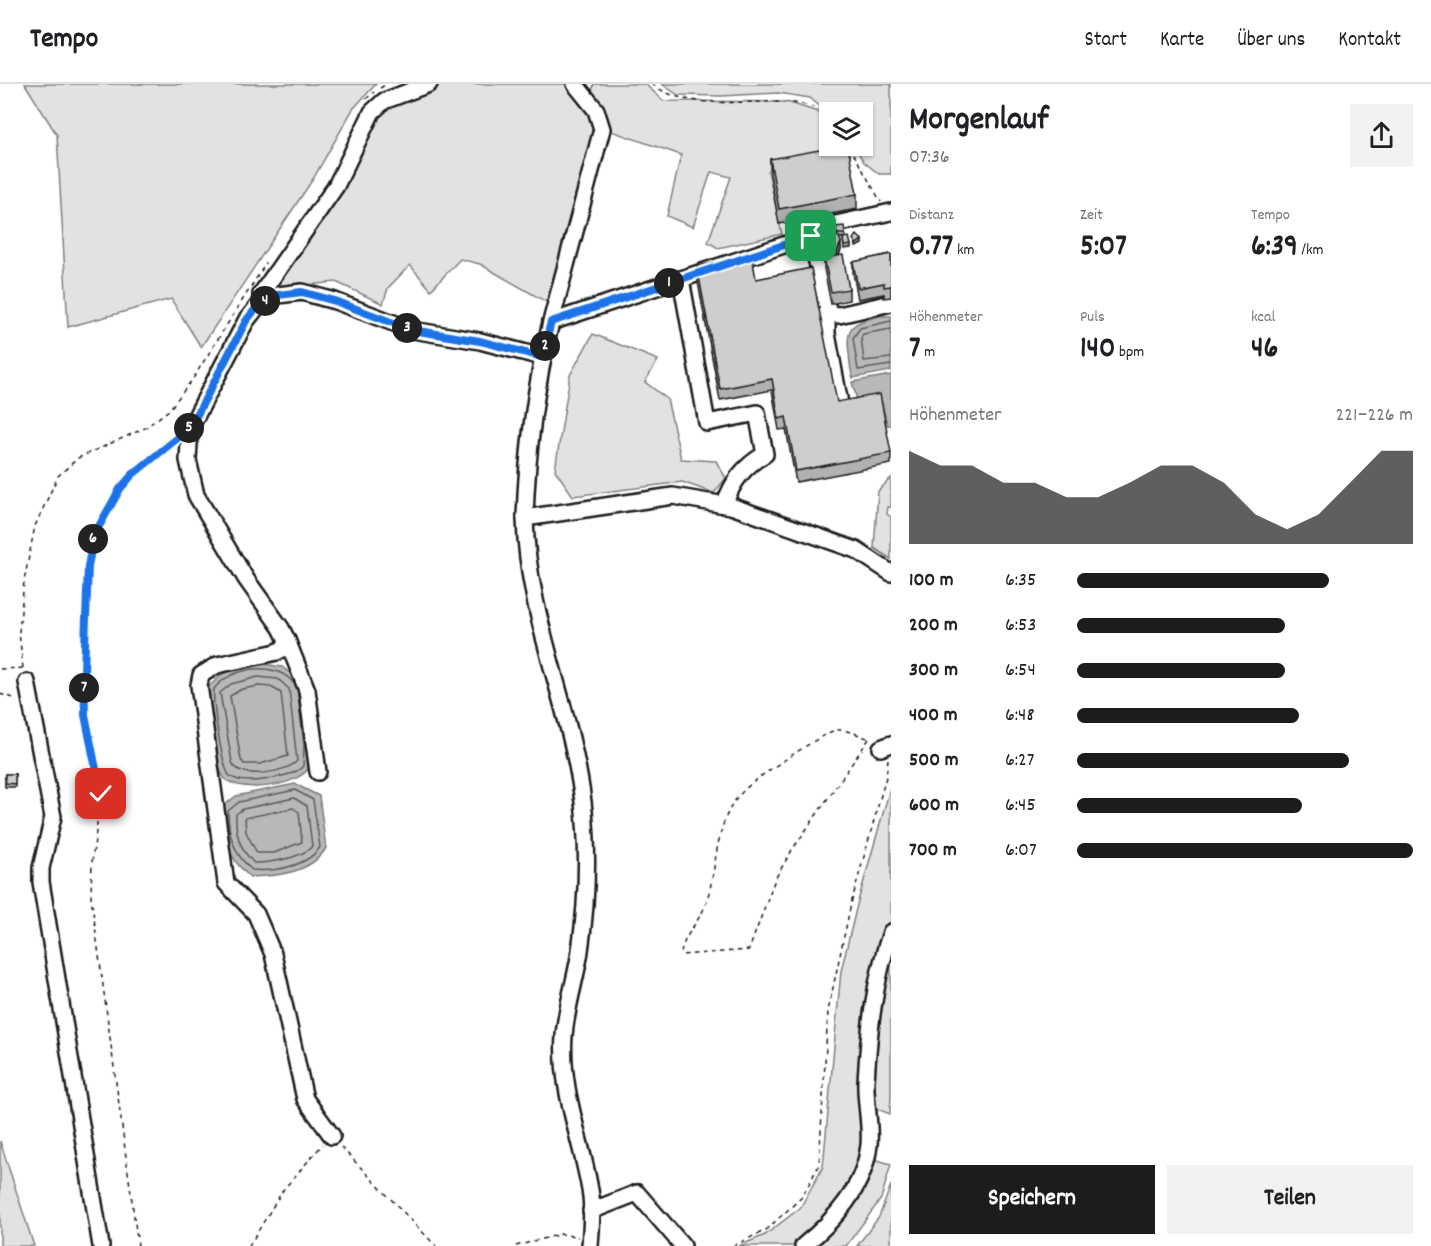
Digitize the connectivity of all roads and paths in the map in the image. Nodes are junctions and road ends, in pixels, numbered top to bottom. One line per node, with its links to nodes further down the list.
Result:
1 (387, 84): 7 (path)
2 (429, 84): 14 (lane)
3 (575, 84): 17 (lane)
4 (652, 84): 5 (path)
5 (771, 97)
6 (815, 104): 8 (path)
7 (363, 106)
8 (819, 107)
9 (855, 156): 10 (path)
10 (888, 213): 11 (lane)
11 (811, 236): 13 (lane); 16 (lane)
12 (269, 259): 26 (path)
13 (681, 279): 17 (lane); 21 (lane)
14 (261, 302): 18 (lane); 20 (lane)
15 (891, 303): 16 (lane)
16 (827, 312): 19 (lane)
17 (551, 322): 18 (lane)
18 (542, 357): 22 (lane)
19 (841, 409)
20 (190, 428): 24 (lane); 36 (path)
21 (724, 505): 22 (lane); 23 (lane)
22 (525, 519): 33 (lane)
23 (891, 573)
24 (287, 640): 30 (lane); 32 (lane)
25 (0, 669): 26 (path)
26 (25, 675): 28 (lane)
27 (0, 694): 28 (path)
28 (32, 703): 35 (lane)
29 (880, 744): 29 (path); 41 (path)
30 (318, 772)
31 (891, 932): 42 (lane)
32 (332, 1136): 37 (path); 38 (path)
33 (591, 1211): 34 (lane); 40 (lane)
34 (590, 1243): 39 (path)
35 (101, 1246)
36 (138, 1246)
37 (249, 1246)
38 (436, 1246)
39 (516, 1246)
40 (683, 1246)
41 (733, 1246)
42 (803, 1246)

